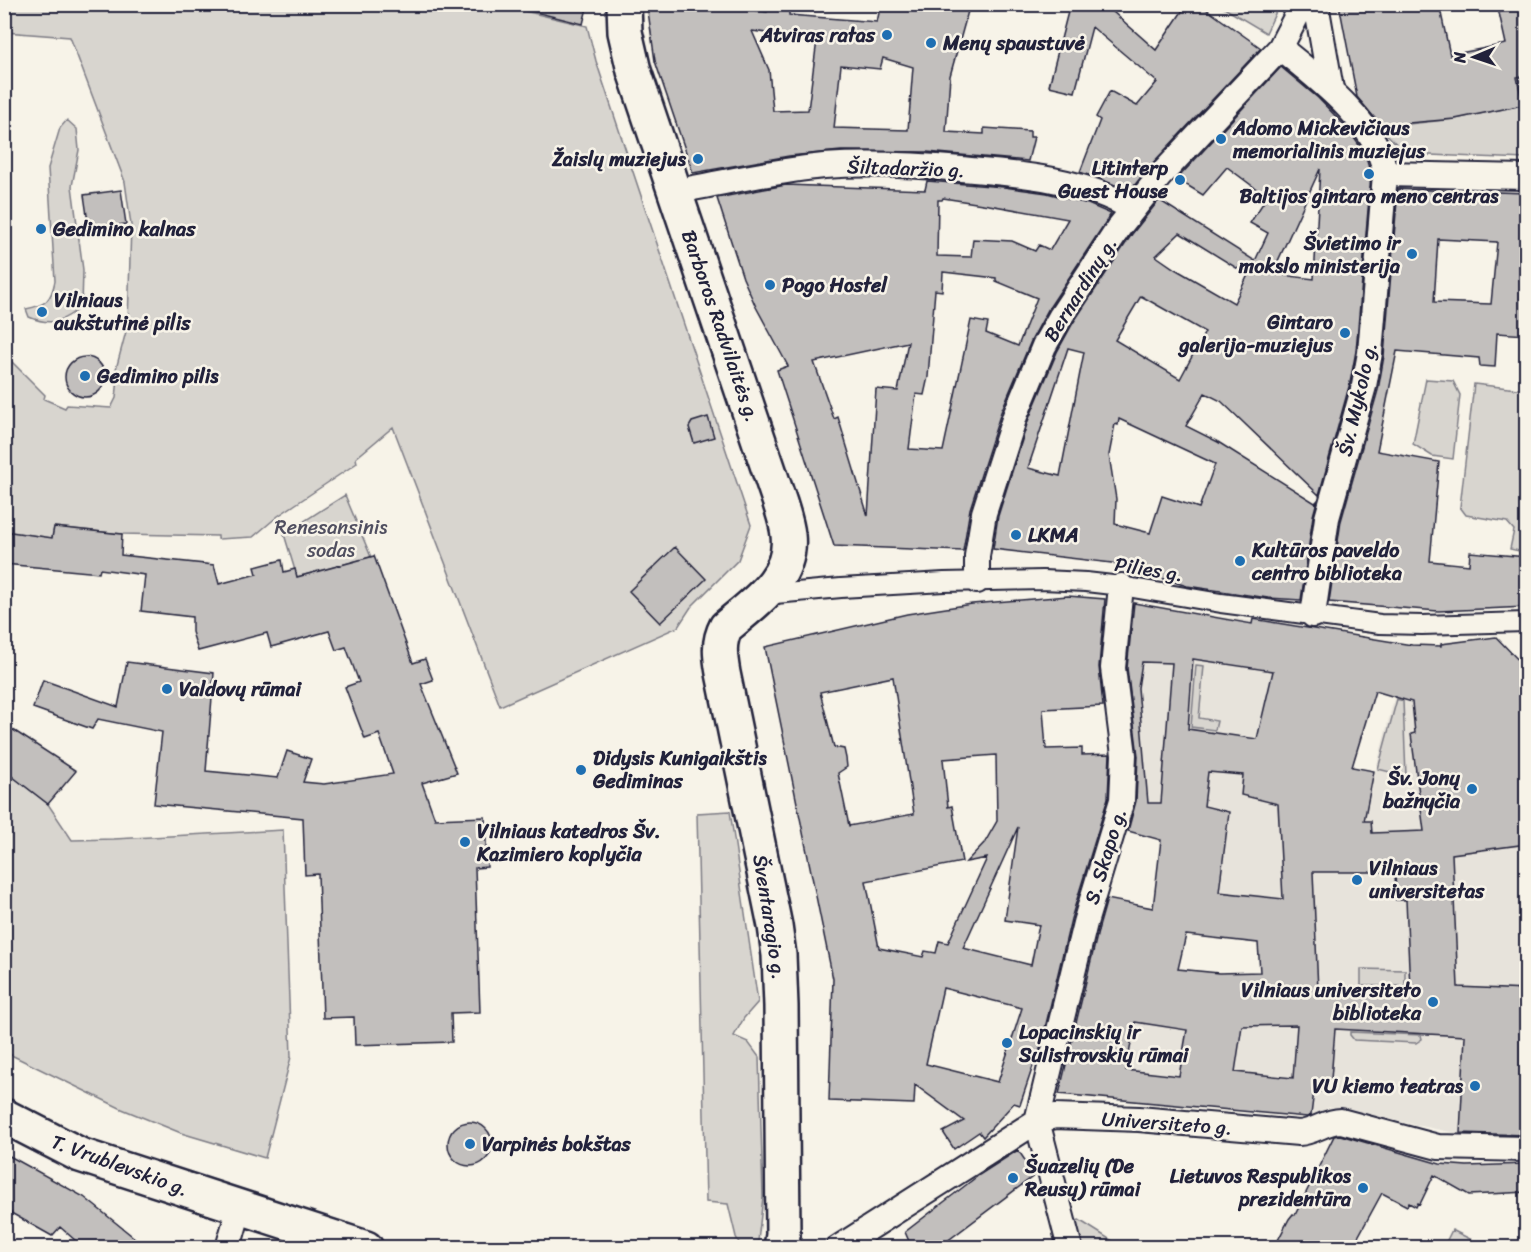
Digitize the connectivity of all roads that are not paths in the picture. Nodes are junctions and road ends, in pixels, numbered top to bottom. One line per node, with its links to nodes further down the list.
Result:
1 (624, 4): 8 (main road, Barboros Radvilaitės g.)
2 (1303, 4): 4 (street)
3 (1316, 4): 5 (street, Šv. Mykolo g.)
4 (1280, 48): 5 (street, Šv. Mykolo g.); 9 (street, Bernardinų g.)
5 (1331, 89): 6 (street, Šv. Mykolo g.)
6 (1385, 174): 7 (street); 13 (street, Šv. Mykolo g.)
7 (1527, 177)
8 (677, 195): 9 (street, Šiltadaržio g.); 12 (main road, Barboros Radvilaitės g.)
9 (1133, 209): 10 (street, Bernardinų g.)
10 (976, 581): 11 (street, Pilies g.); 12 (street, Pilies g.)
11 (1121, 586): 13 (street, Pilies g.); 17 (street, S. Skapo g.)
12 (764, 595): 15 (main road, Barboros Radvilaitės g.)
13 (1313, 615): 14 (street, Pilies g.)
14 (1527, 622)
15 (726, 627): 22 (main road, Šventaragio g.)
16 (4, 1116): 19 (main road, T. Vrublevskio g.)
17 (1037, 1121): 18 (street, Universiteto g.); 23 (street, Universiteto g.); 24 (street)
18 (1527, 1149)
19 (240, 1206): 20 (street); 21 (main road)
20 (228, 1248)
21 (366, 1248)
22 (781, 1248)
23 (838, 1248)
24 (1070, 1248)

